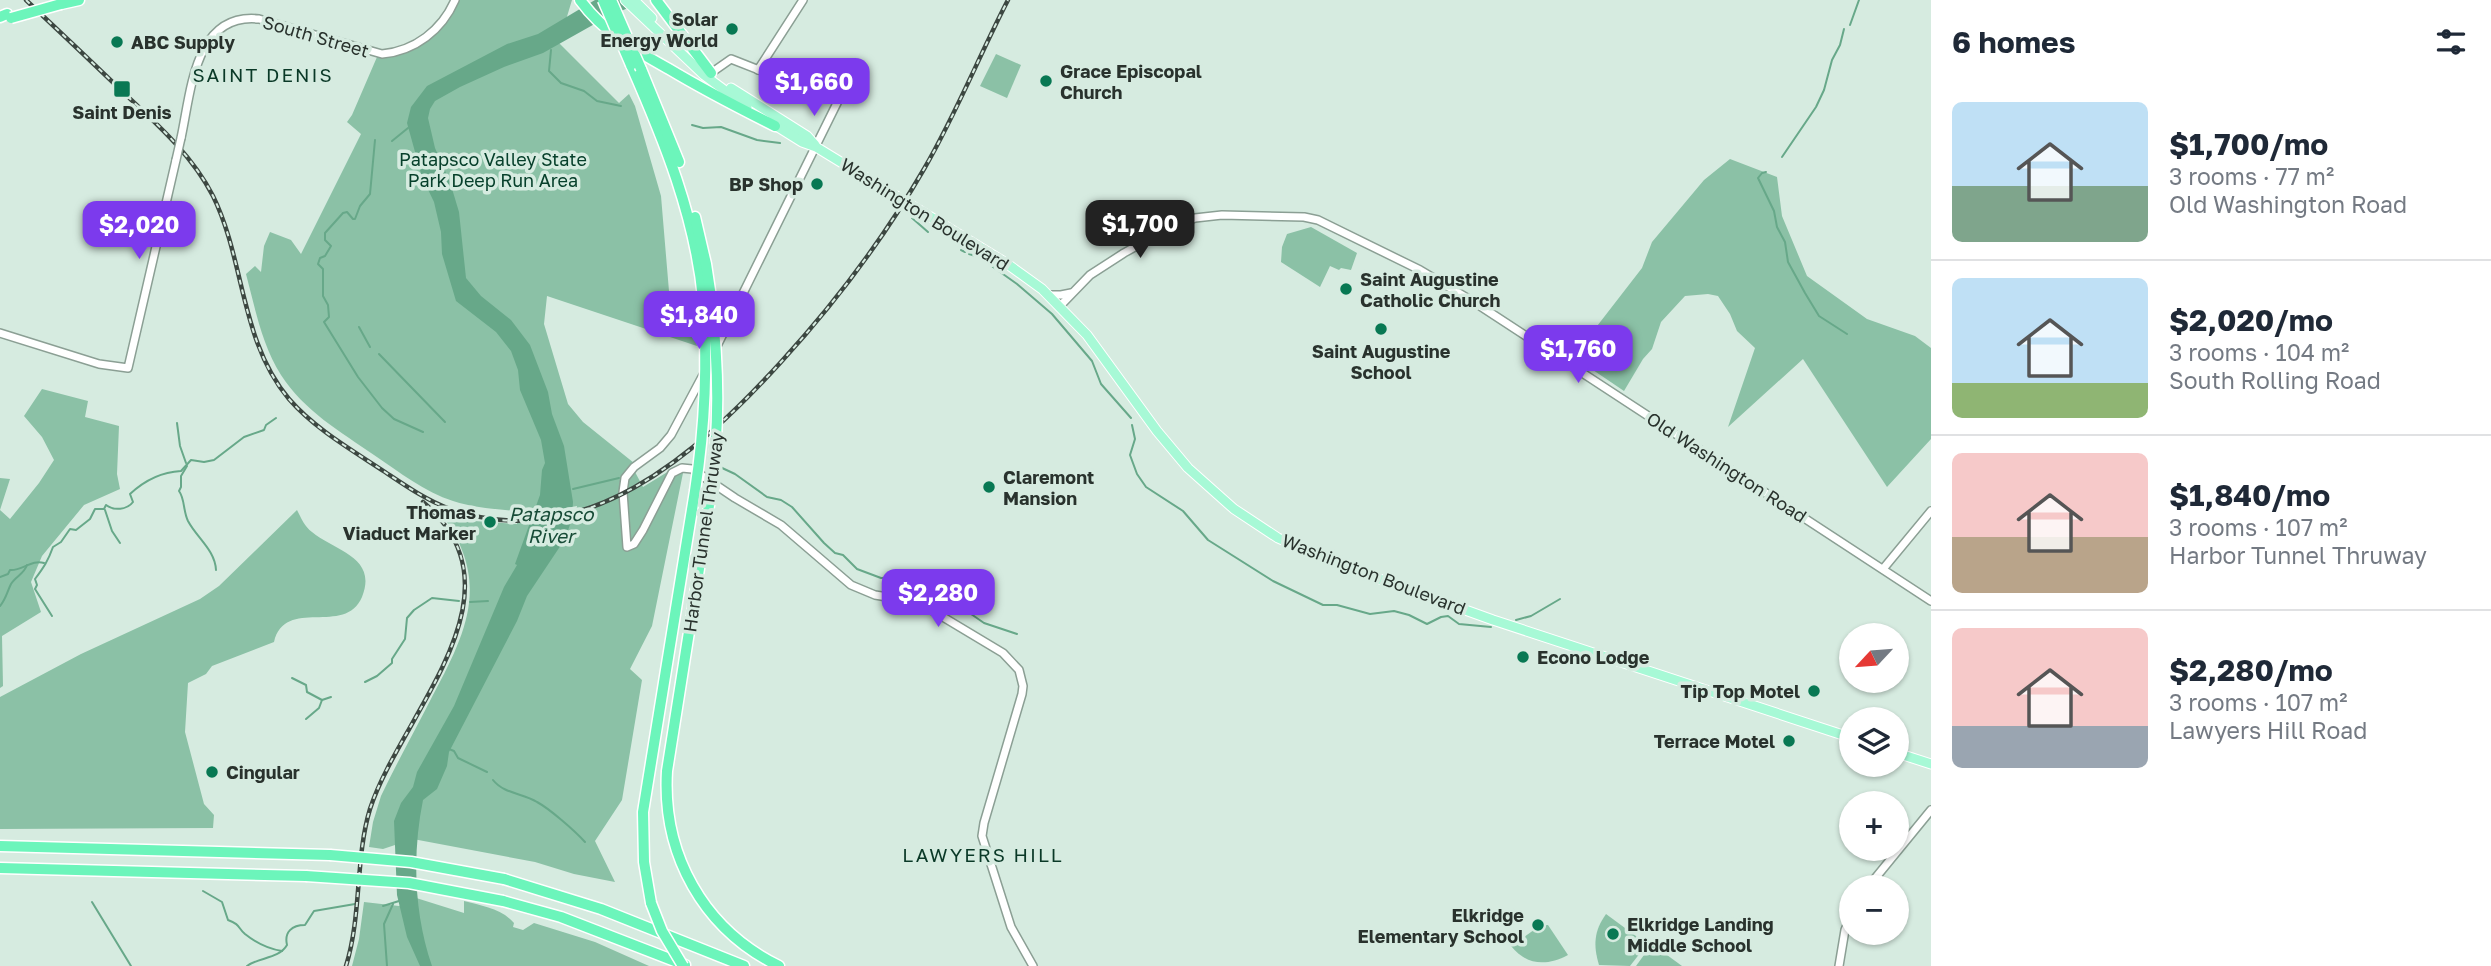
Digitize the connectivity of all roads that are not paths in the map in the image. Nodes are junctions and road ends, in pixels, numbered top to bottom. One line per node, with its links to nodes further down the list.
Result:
1 (49, 0): 12 (highway)
2 (79, 0): 12 (highway, bridge)
3 (455, 0): 22 (street, South Street, bridge)
4 (580, 0): 16 (highway)
5 (603, 0): 13 (highway, Harbor Tunnel Thruway, bridge)
6 (611, 0): 13 (highway, Harbor Tunnel Thruway, bridge)
7 (625, 0): 11 (main road, Washington Boulevard)
8 (634, 0): 11 (main road, Washington Boulevard)
9 (656, 0): 15 (highway)
10 (803, 0): 14 (street)
11 (640, 10): 15 (main road, Washington Boulevard); 16 (main road, Washington Boulevard)
12 (5, 17)
13 (636, 67): 20 (highway, Harbor Tunnel Thruway)
14 (758, 70): 15 (street); 17 (street)
15 (711, 73): 17 (main road, Washington Boulevard)
16 (775, 126): 17 (main road, Washington Boulevard)
17 (817, 147): 19 (main road, Washington Boulevard); 37 (street)
18 (1072, 293): 19 (street); 21 (street, Old Washington Road); 24 (street, Old Washington Road)
19 (1048, 295): 21 (main road, Washington Boulevard)
20 (707, 298): 34 (highway, Harbor Tunnel Thruway, bridge); 36 (highway, Harbor Tunnel Thruway, bridge)
21 (1060, 306): 26 (main road, Washington Boulevard)
22 (0, 332)
23 (1931, 511): 24 (street)
24 (1882, 569): 25 (street, Old Washington Road)
25 (1931, 601)
26 (1839, 734)
27 (1909, 757): 28 (main road)
28 (1931, 764)
29 (1931, 810): 32 (street)
30 (0, 844): 35 (highway, bridge)
31 (0, 868): 34 (highway, bridge)
32 (1878, 875)
33 (1842, 945): 38 (street)
34 (685, 966)
35 (744, 966)
36 (779, 966)
37 (1033, 966)
38 (1839, 966)

